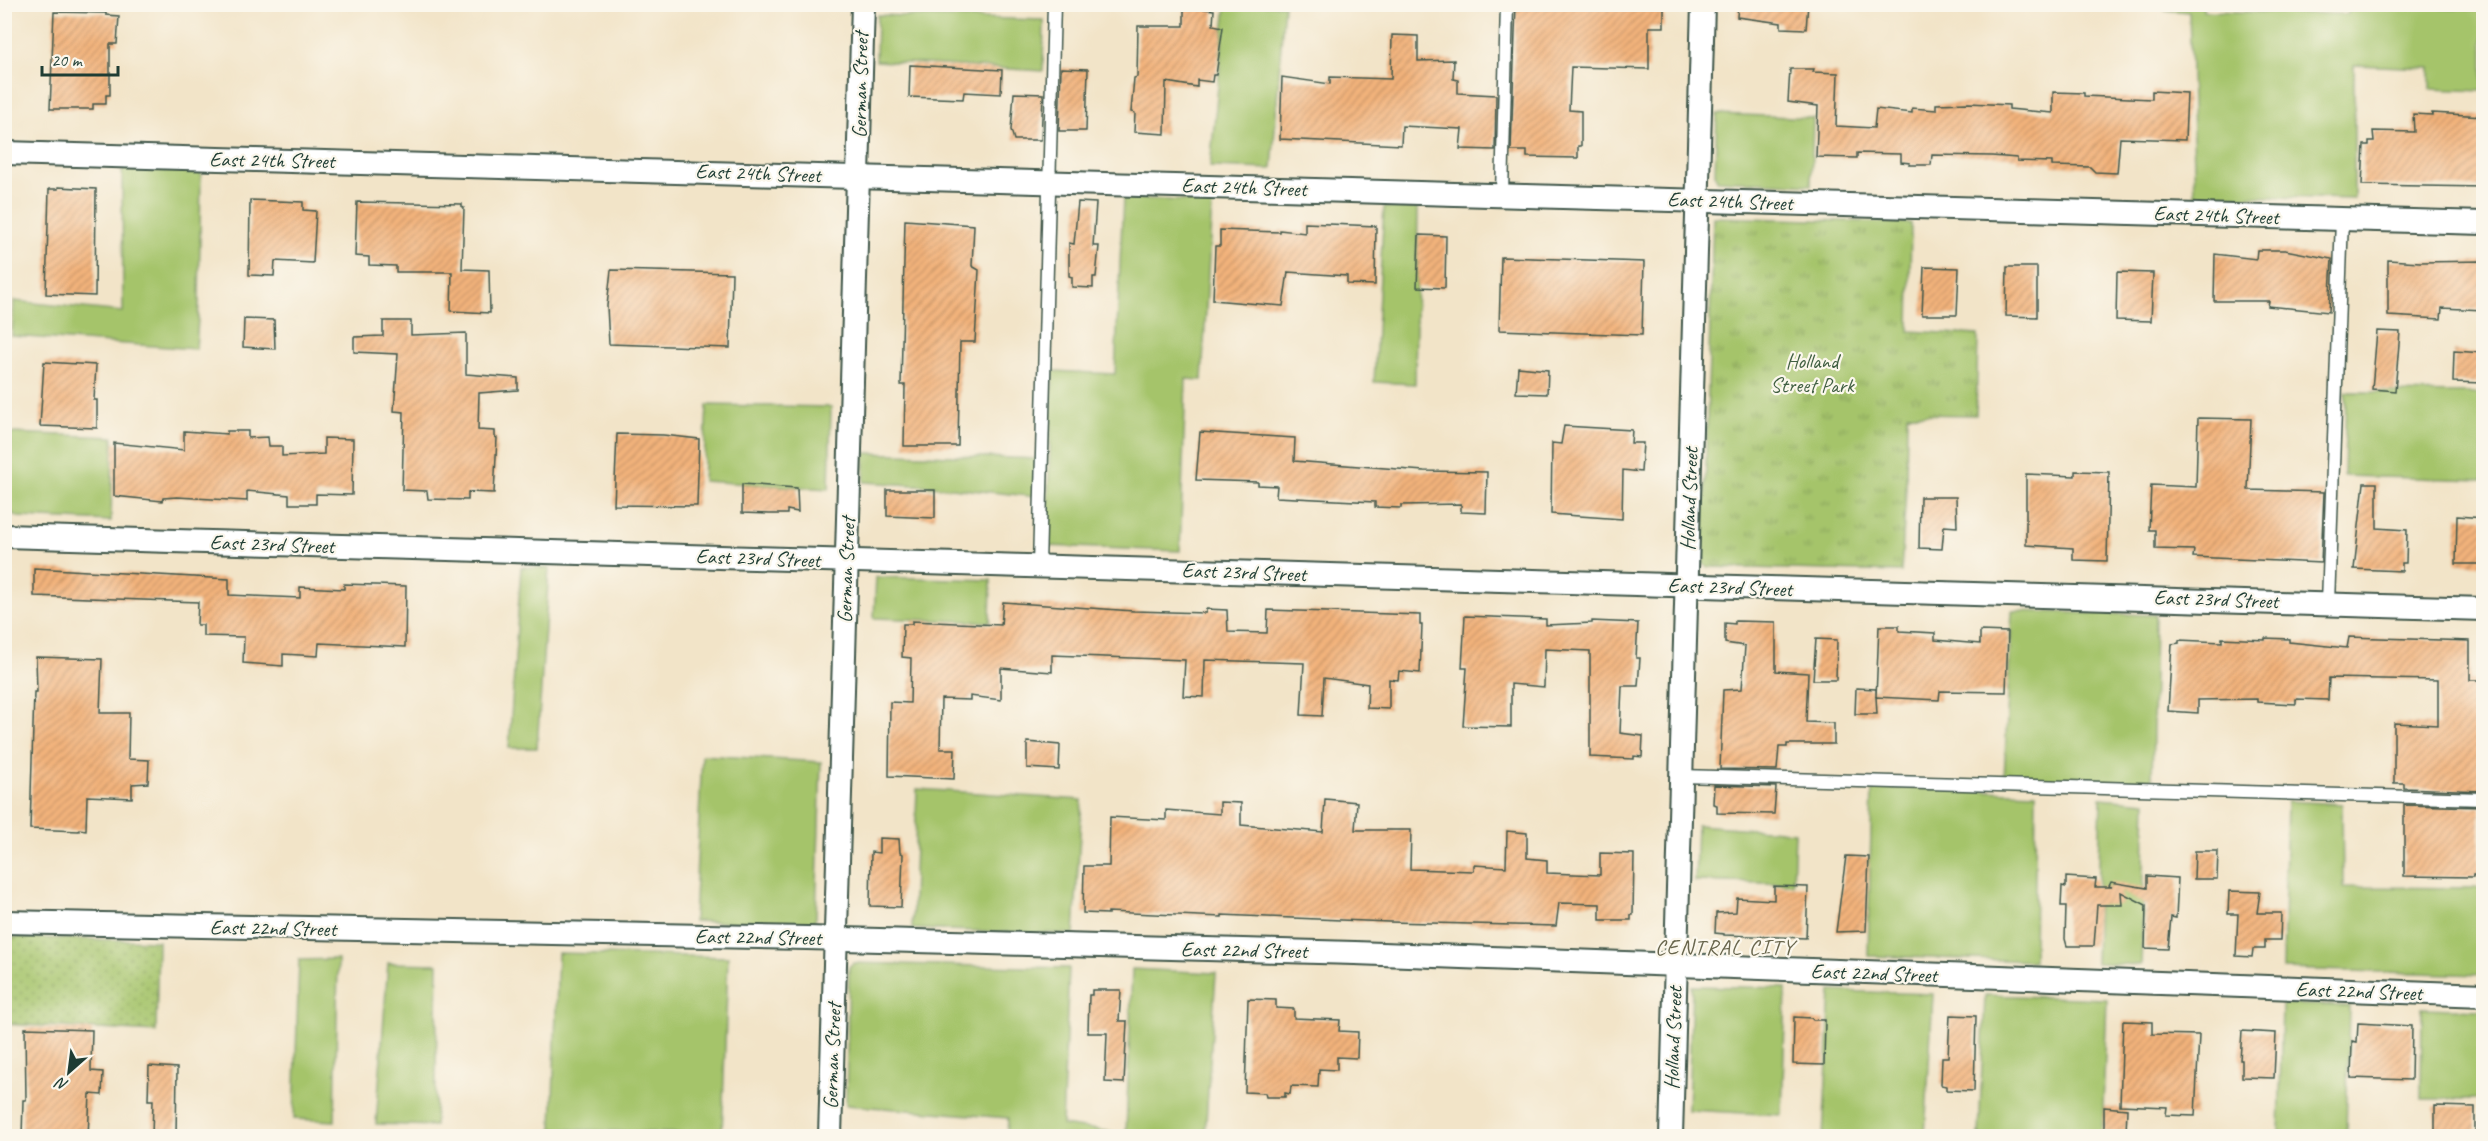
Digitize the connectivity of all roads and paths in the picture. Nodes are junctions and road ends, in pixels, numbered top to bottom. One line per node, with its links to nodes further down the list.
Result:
1 (863, 4): 7 (street, German Street)
2 (1054, 4): 8 (lane)
3 (1500, 4): 5 (lane)
4 (1703, 4): 10 (street, Holland Street)
5 (1507, 5): 9 (lane)
6 (4, 153): 7 (street, East 24th Street)
7 (858, 175): 8 (street, East 24th Street); 14 (street, German Street)
8 (1051, 181): 9 (street, East 24th Street); 15 (lane)
9 (1502, 194): 10 (street, East 24th Street)
10 (1698, 200): 11 (street, East 24th Street); 16 (street, Holland Street)
11 (2342, 219): 12 (street, East 24th Street); 17 (lane)
12 (2484, 223)
13 (4, 536): 14 (street, East 23rd Street)
14 (846, 561): 15 (street, East 23rd Street); 22 (street, German Street)
15 (1039, 566): 16 (street, East 23rd Street)
16 (1686, 585): 17 (street, East 23rd Street); 19 (street, Holland Street)
17 (2328, 603): 18 (street, East 23rd Street)
18 (2484, 609)
19 (1681, 776): 20 (lane); 23 (street, Holland Street)
20 (2484, 799)
21 (4, 922): 22 (street, East 22nd Street)
22 (836, 939): 23 (street, East 22nd Street); 25 (street, German Street)
23 (1675, 965): 24 (street, East 22nd Street); 26 (street, Holland Street)
24 (2484, 995)
25 (830, 1137)
26 (1671, 1137)

